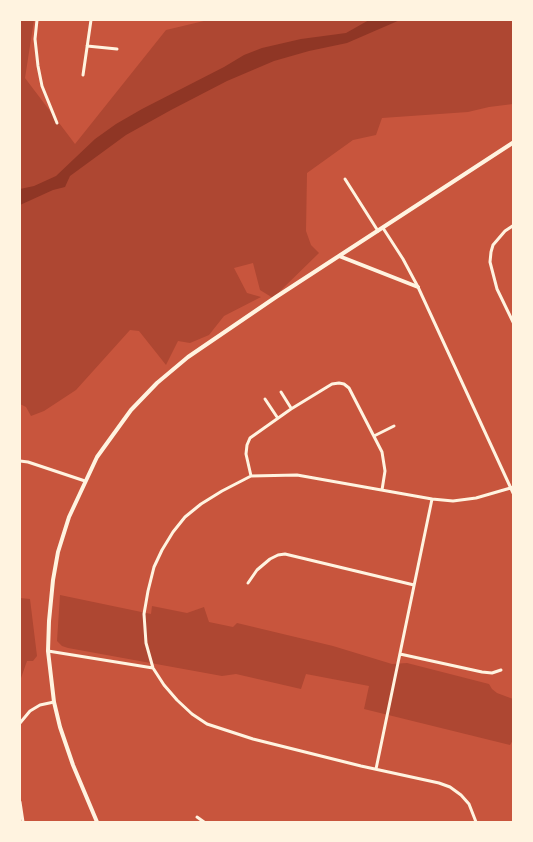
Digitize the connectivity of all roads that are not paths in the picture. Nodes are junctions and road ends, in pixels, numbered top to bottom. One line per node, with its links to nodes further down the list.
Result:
1 (37, 20): 6 (street)
2 (91, 20): 3 (street)
3 (87, 46): 4 (street); 5 (street)
4 (117, 49)
5 (83, 75)
6 (57, 123)
7 (513, 141): 10 (street)
8 (345, 179): 10 (street)
9 (513, 225): 13 (street)
10 (380, 229): 11 (street); 12 (street)
11 (339, 256): 12 (street); 22 (street)
12 (417, 287): 23 (street)
13 (513, 324)
14 (281, 392): 16 (street)
15 (265, 399): 17 (street)
16 (291, 409): 17 (street); 19 (street)
17 (277, 418): 21 (street)
18 (394, 426): 19 (street)
19 (374, 436): 24 (street)
20 (20, 461): 22 (street)
21 (251, 476): 24 (street); 31 (street)
22 (85, 482): 29 (street)
23 (512, 488): 25 (street); 26 (street)
24 (382, 490): 26 (street)
25 (513, 495)
26 (432, 499): 28 (street)
27 (248, 583): 28 (street)
28 (414, 585): 30 (street)
29 (48, 651): 31 (street); 33 (street)
30 (400, 654): 32 (street); 35 (street)
31 (153, 668): 35 (street)
32 (501, 670)
33 (54, 702): 34 (street); 39 (street)
34 (20, 723)
35 (376, 769): 41 (street)
36 (20, 802): 38 (street)
37 (196, 817): 40 (street)
38 (23, 822)
39 (97, 822)
40 (204, 822)
41 (476, 822)

